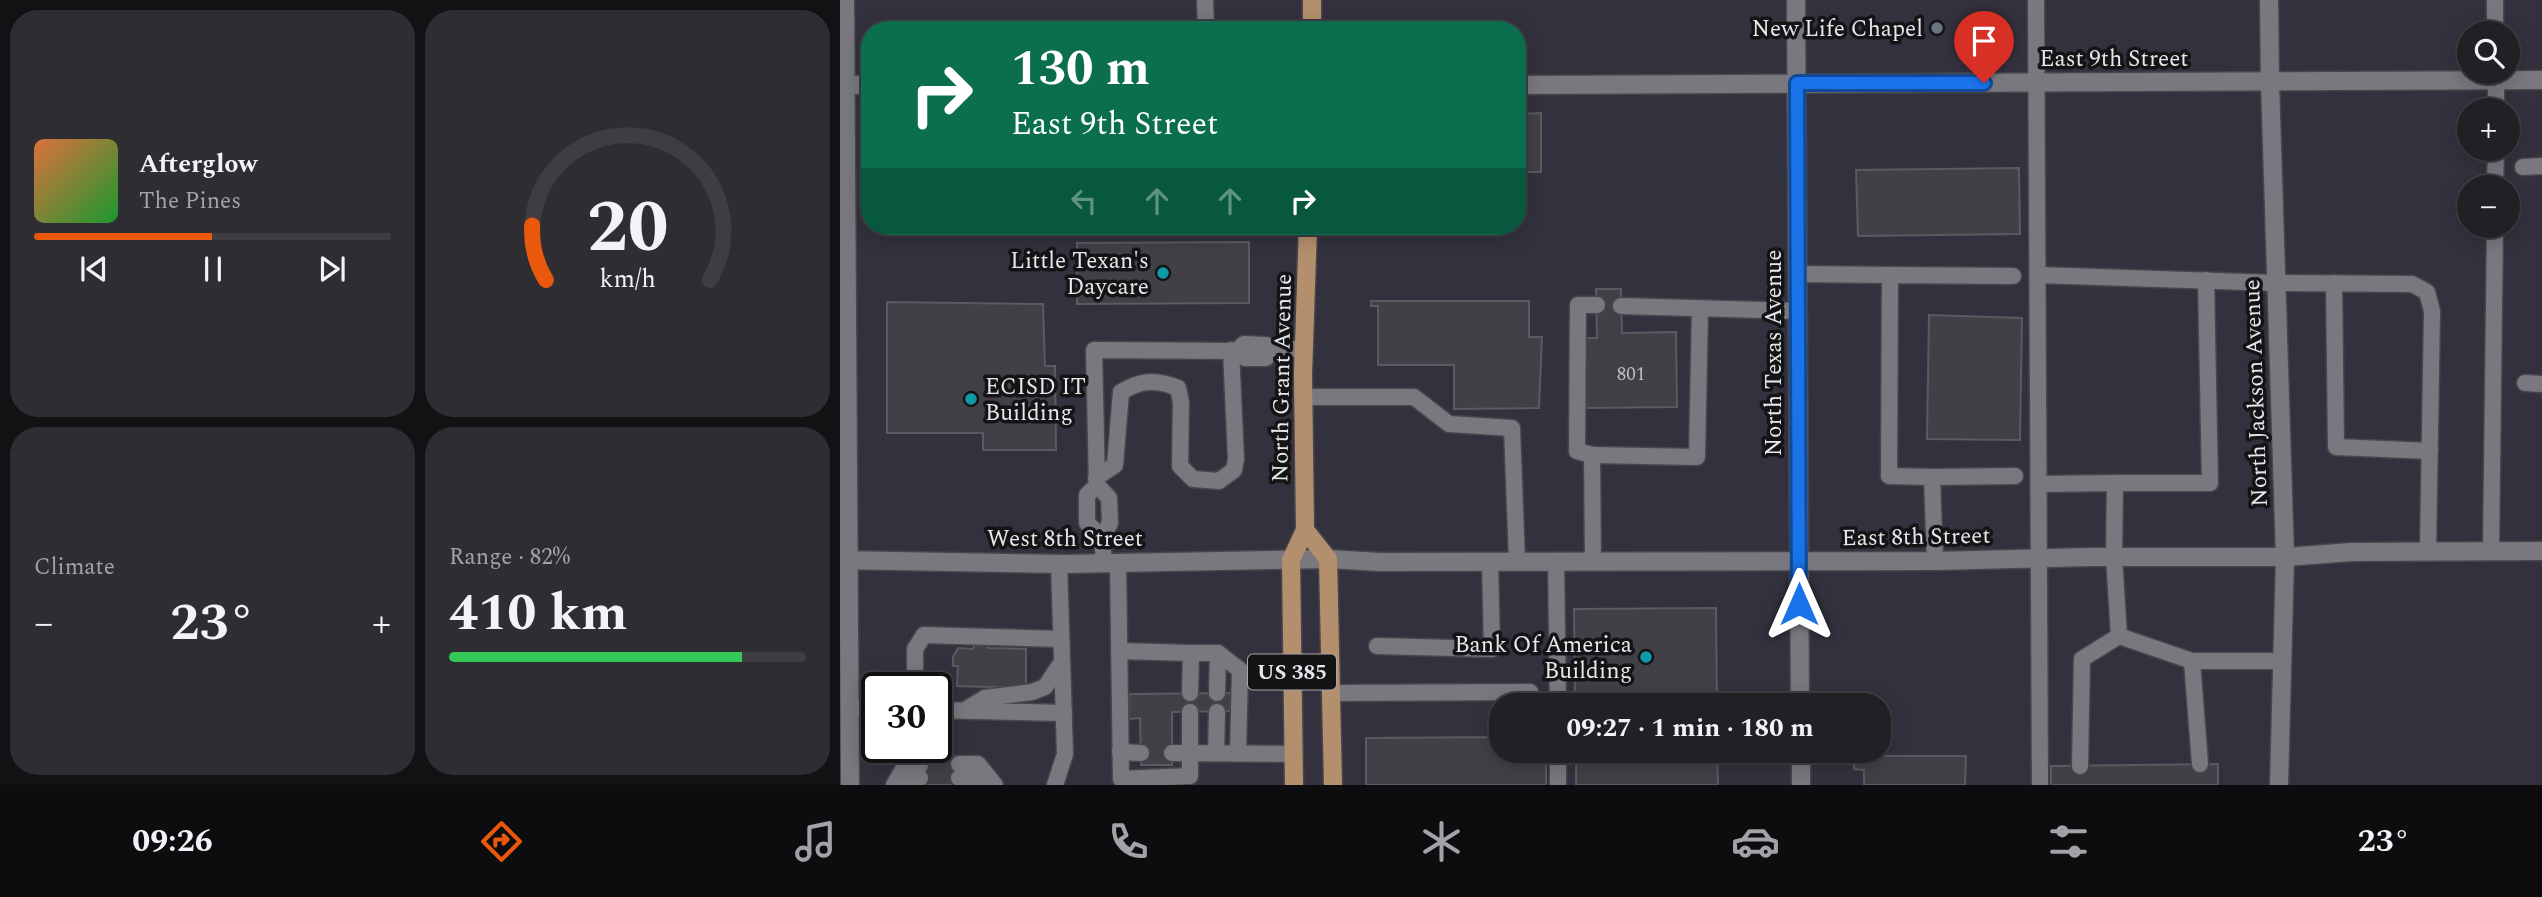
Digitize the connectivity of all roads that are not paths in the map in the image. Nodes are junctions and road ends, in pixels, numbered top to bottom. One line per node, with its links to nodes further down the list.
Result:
1 (845, 0): 17 (street)
2 (1205, 0): 8 (lane)
3 (1312, 0): 9 (main road)
4 (1797, 0): 15 (street, North Texas Avenue)
5 (2036, 0): 16 (lane)
6 (2269, 0): 14 (street, North Jackson Avenue)
7 (2495, 0): 10 (lane)
8 (1206, 21)
9 (1312, 21)
10 (2495, 21)
11 (2457, 77): 14 (street, East 9th Street)
12 (2520, 78): 13 (street, East 9th Street)
13 (2542, 80)
14 (2270, 82): 16 (street, East 9th Street); 31 (street, North Jackson Avenue)
15 (1797, 83): 16 (street, East 9th Street); 19 (street, East 9th Street); 26 (street, North Texas Avenue)
16 (2037, 83): 28 (lane)
17 (842, 85): 18 (street); 22 (street)
18 (861, 85)
19 (1526, 85)
20 (2542, 166): 21 (lane)
21 (2523, 167)
22 (843, 174): 23 (street)
23 (843, 228): 58 (street)
24 (1308, 235): 37 (main road, North Grant Avenue / US 385)
25 (2495, 238): 52 (lane)
26 (1798, 274): 27 (lane); 36 (street, North Texas Avenue)
27 (1890, 275): 29 (lane); 45 (lane)
28 (2038, 275): 30 (lane); 48 (lane)
29 (2013, 276)
30 (2206, 280): 31 (lane); 47 (lane)
31 (2276, 283): 32 (lane); 55 (street, North Jackson Avenue)
32 (2334, 283): 42 (lane); 42 (lane)
33 (1597, 305): 43 (lane)
34 (1621, 306): 35 (lane)
35 (1700, 309): 36 (lane); 43 (lane)
36 (1798, 311): 65 (street, North Texas Avenue)
37 (1304, 349): 38 (lane); 41 (main road, North Grant Avenue / US 385)
38 (1234, 350): 46 (lane); 46 (lane)
39 (2525, 383): 40 (lane)
40 (2542, 384)
41 (1305, 397): 49 (main road, North Grant Avenue / US 385); 61 (lane)
42 (2430, 451): 51 (lane)
43 (1592, 455): 63 (lane)
44 (2015, 476): 45 (lane)
45 (1933, 477): 64 (lane)
46 (1097, 482): 50 (lane); 50 (lane)
47 (2115, 483): 48 (lane); 54 (lane)
48 (2040, 484): 56 (lane)
49 (1305, 530): 57 (main road); 59 (main road, North Grant Avenue / US 385)
50 (1102, 537): 67 (lane)
51 (2428, 551): 52 (street, East 8th Street); 55 (street, East 8th Street)
52 (2491, 551): 53 (street, East 8th Street)
53 (2542, 551)
54 (2114, 557): 55 (street, East 8th Street); 56 (street, East 8th Street); 68 (lane)
55 (2285, 557): 75 (street, North Jackson Avenue)
56 (2040, 558): 64 (street, East 8th Street); 112 (lane)
57 (1328, 559): 59 (street, East 8th Street); 60 (street, East 8th Street); 78 (main road, US 385)
58 (845, 560): 66 (street, West 8th Street); 84 (street)
59 (1291, 560): 67 (street, West 8th Street); 97 (main road, North Grant Avenue / US 385)
60 (1490, 561): 61 (street, East 8th Street); 70 (lane)
61 (1517, 561): 62 (street, East 8th Street)
62 (1556, 561): 63 (street, East 8th Street); 82 (lane)
63 (1593, 561): 65 (street, East 8th Street)
64 (1936, 561): 65 (street, East 8th Street)
65 (1799, 562): 83 (street, North Texas Avenue)
66 (1059, 563): 67 (street, West 8th Street); 69 (lane)
67 (1111, 563): 71 (lane)
68 (2119, 636): 74 (lane); 101 (lane)
69 (1061, 639): 76 (lane); 77 (lane)
70 (1377, 646)
71 (1119, 651): 72 (lane); 91 (lane)
72 (1191, 653): 73 (lane); 80 (lane)
73 (1218, 653): 81 (lane); 92 (lane)
74 (2192, 661): 75 (lane); 100 (lane)
75 (2282, 661): 113 (street, North Jackson Avenue)
76 (1062, 662): 87 (lane); 90 (lane)
77 (915, 672)
78 (1332, 692): 79 (lane); 109 (main road, US 385)
79 (1530, 692)
80 (1190, 693)
81 (1217, 693)
82 (1558, 693)
83 (1800, 693)
84 (850, 708): 85 (lane); 103 (street)
85 (861, 708)
86 (952, 710): 87 (lane)
87 (965, 710): 90 (lane)
88 (1191, 712): 95 (lane)
89 (1217, 712): 96 (lane)
90 (1064, 713): 107 (lane)
91 (1120, 752): 93 (lane); 95 (lane)
92 (1238, 752): 96 (lane); 97 (lane)
93 (1140, 753)
94 (1172, 753): 95 (lane)
95 (1190, 753): 96 (lane)
96 (1216, 753)
97 (1294, 754): 108 (main road, North Grant Avenue / US 385)
98 (1558, 763): 110 (lane)
99 (1801, 763): 111 (street)
100 (2200, 764)
101 (2080, 766)
102 (915, 776): 104 (lane)
103 (850, 785)
104 (894, 785)
105 (990, 785): 106 (lane)
106 (995, 785)
107 (1055, 785)
108 (1294, 785)
109 (1333, 785)
110 (1558, 785)
111 (1801, 785)
112 (2040, 785)
113 (2279, 785)

